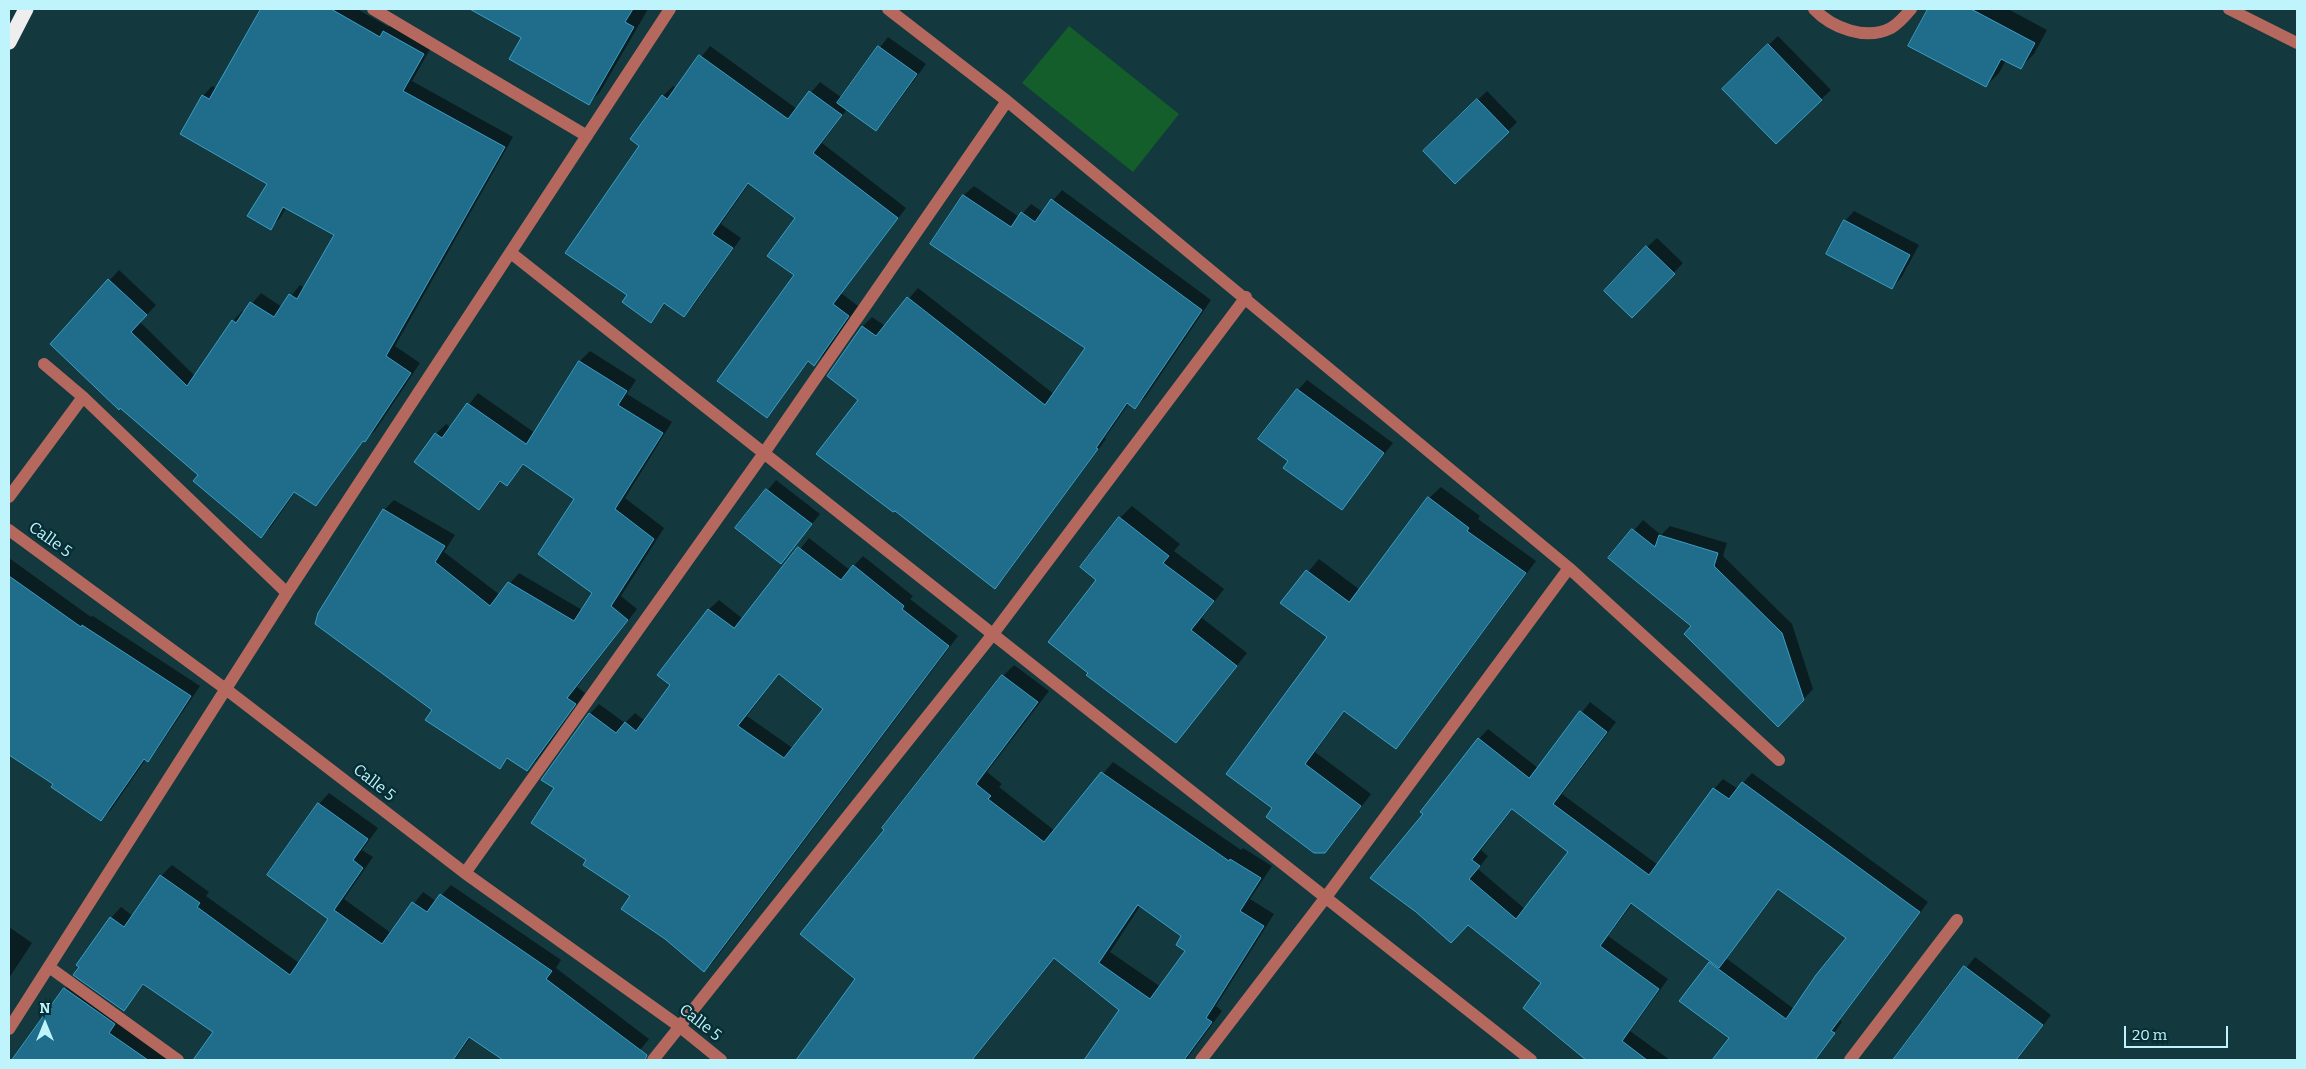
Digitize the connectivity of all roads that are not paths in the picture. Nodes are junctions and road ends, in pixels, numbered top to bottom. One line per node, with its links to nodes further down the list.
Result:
1 (26, 9): 8 (highway)
2 (373, 9): 11 (street)
3 (670, 9): 11 (street)
4 (888, 9): 10 (street)
5 (1814, 9): 6 (street)
6 (1911, 9)
7 (2229, 9): 9 (street)
8 (9, 42)
9 (2297, 43)
10 (1007, 101): 13 (street); 16 (street)
11 (587, 136): 12 (street)
12 (511, 253): 16 (street); 20 (street)
13 (1246, 297): 19 (street); 21 (street)
14 (44, 364): 15 (street)
15 (83, 397): 17 (street); 20 (street)
16 (764, 453): 21 (street); 24 (street)
17 (9, 497)
18 (9, 530): 22 (street, Calle 5)
19 (1569, 568): 23 (street); 25 (street)
20 (287, 593): 22 (street)
21 (993, 634): 25 (street); 28 (street)
22 (227, 690): 24 (street, Calle 5); 27 (street)
23 (1779, 760)
24 (465, 873): 28 (street, Calle 5)
25 (1326, 897): 33 (street); 34 (street)
26 (1957, 920): 35 (street)
27 (50, 967): 29 (street); 30 (street)
28 (679, 1026): 31 (street); 32 (street, Calle 5)
29 (9, 1029)
30 (178, 1060)
31 (654, 1060)
32 (721, 1060)
33 (1201, 1060)
34 (1531, 1060)
35 (1850, 1060)

